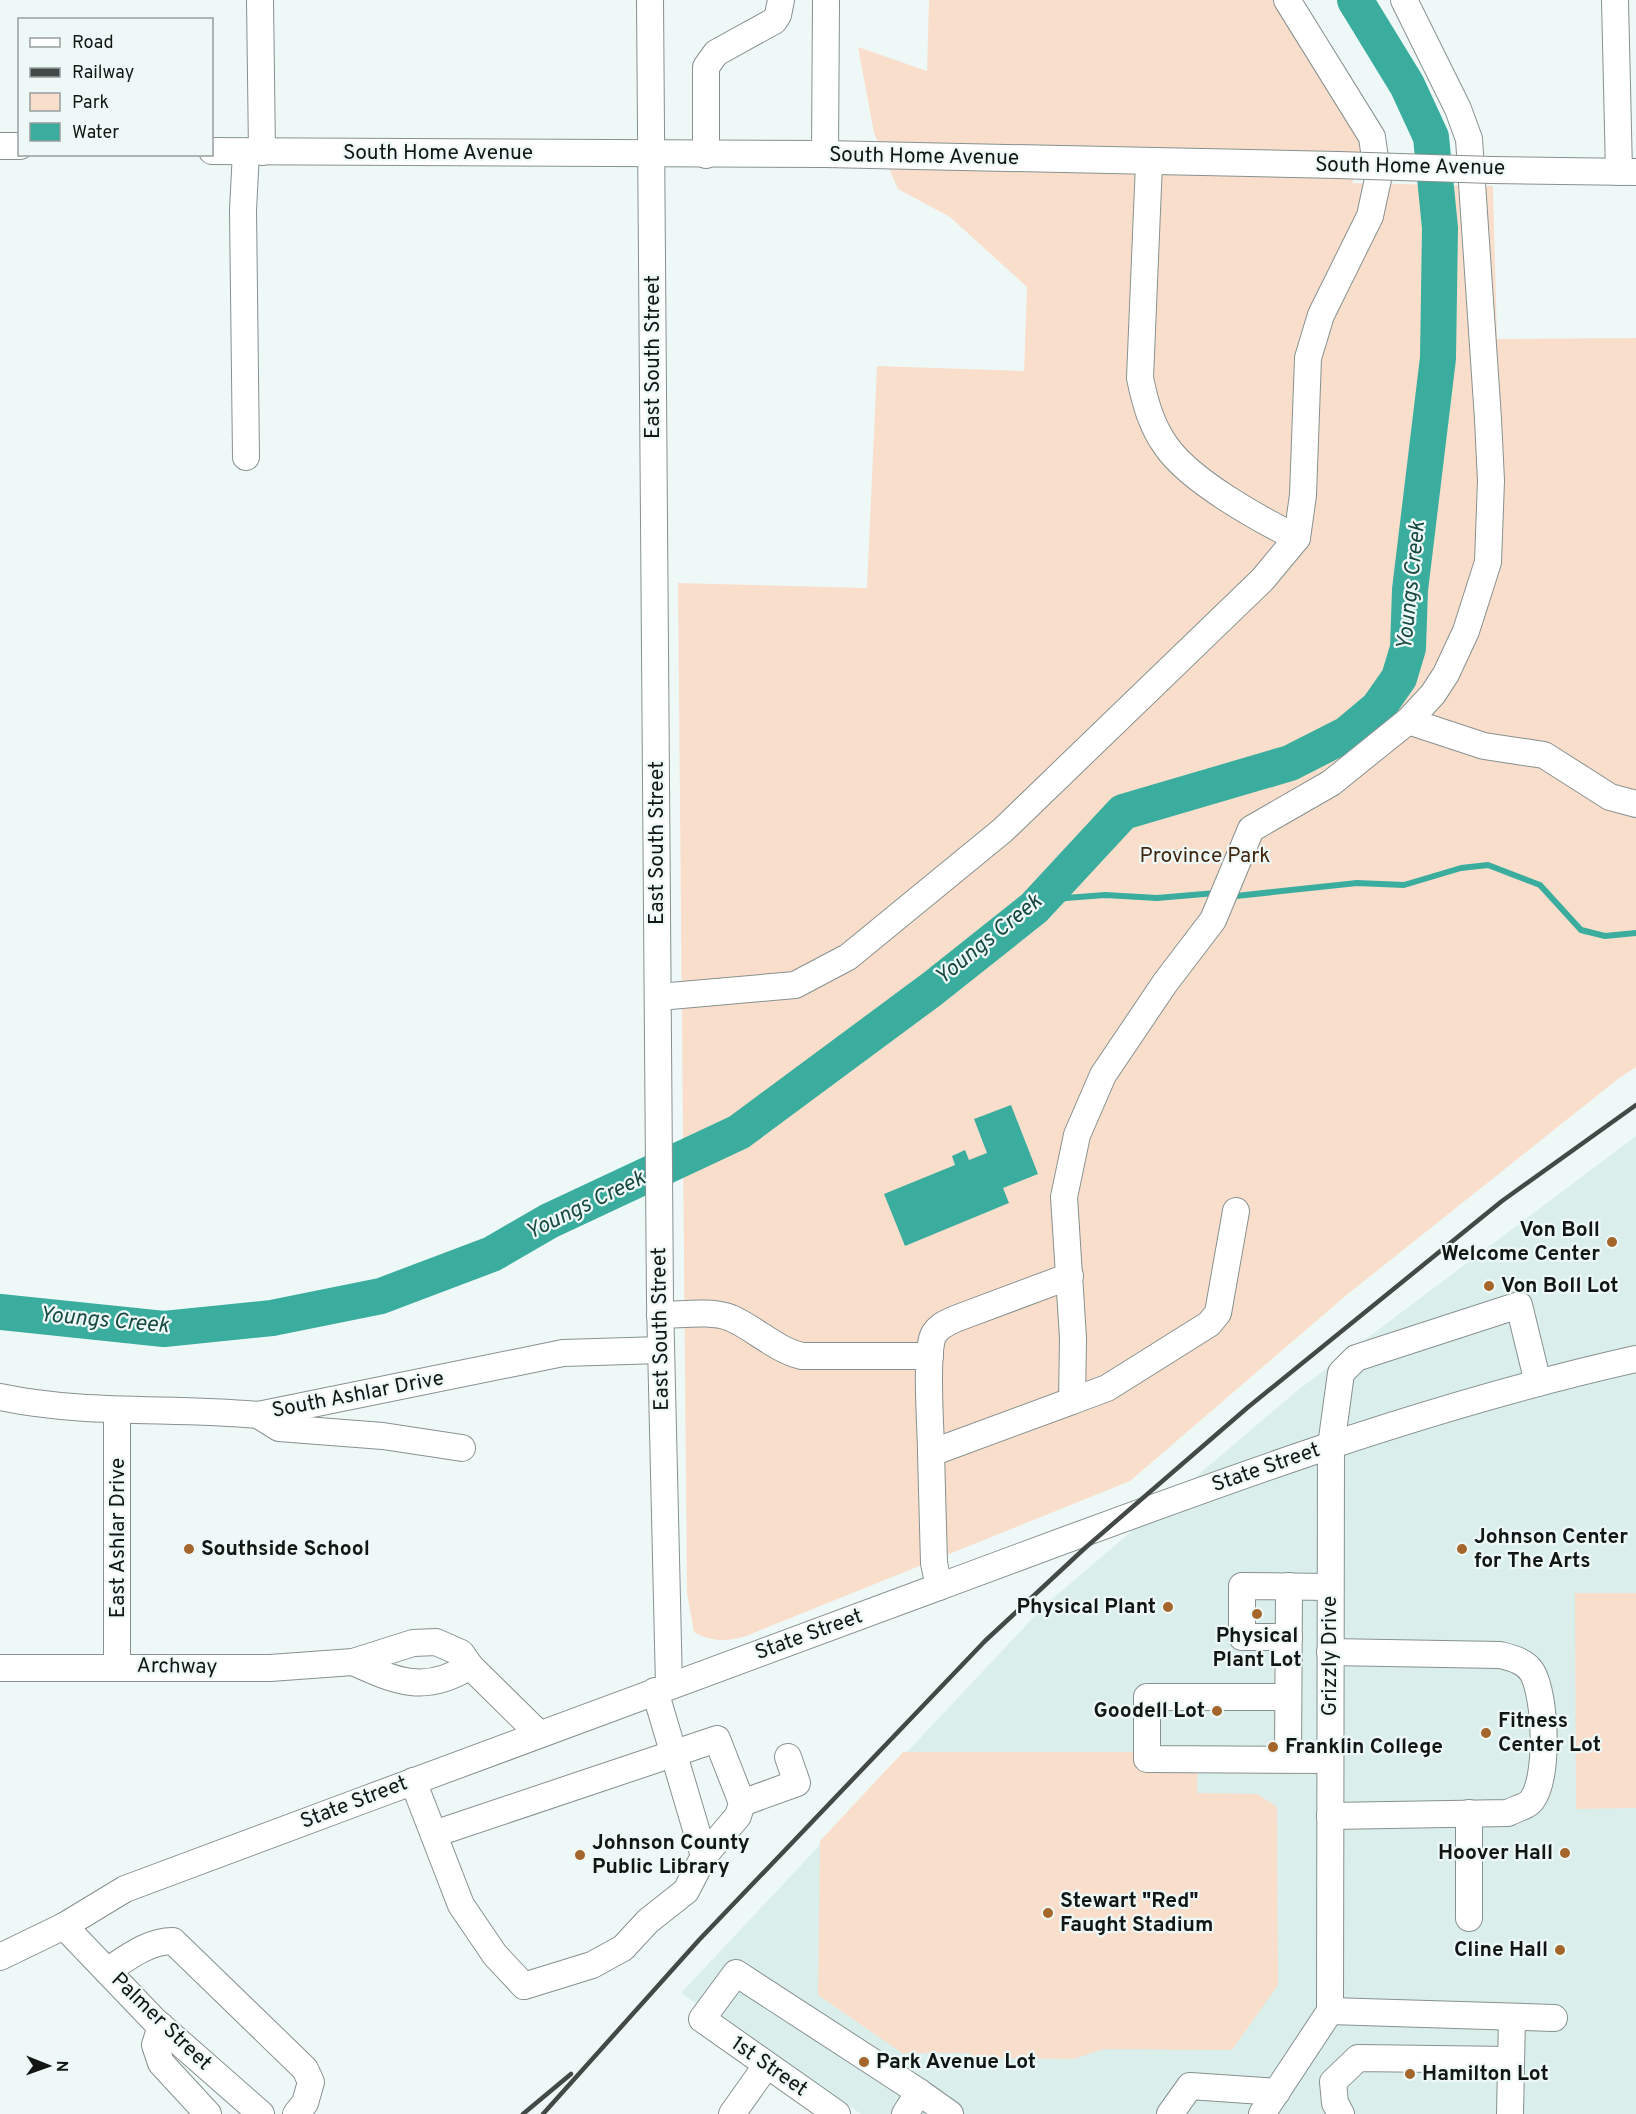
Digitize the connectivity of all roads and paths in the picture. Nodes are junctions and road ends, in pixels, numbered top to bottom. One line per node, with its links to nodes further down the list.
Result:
1 (260, 0): 11 (street)
2 (650, 0): 12 (street, East South Street)
3 (781, 0): 14 (street)
4 (826, 0): 13 (street)
5 (1287, 0): 18 (street)
6 (1404, 0): 19 (street)
7 (1622, 5): 16 (street)
8 (0, 146): 9 (street)
9 (18, 146)
10 (213, 151): 11 (street, South Home Avenue)
11 (254, 152): 12 (street, South Home Avenue); 17 (street)
12 (652, 154): 14 (street, South Home Avenue); 21 (street, East South Street)
13 (825, 154): 14 (street, South Home Avenue); 15 (street, South Home Avenue)
14 (706, 155)
15 (1149, 163): 16 (street, South Home Avenue, bridge); 18 (street)
16 (1627, 172)
17 (246, 457)
18 (1297, 538): 21 (street)
19 (1408, 721): 20 (street); 23 (street)
20 (1636, 804)
21 (659, 997): 24 (street, East South Street)
22 (1236, 1210): 30 (street)
23 (1071, 1276): 26 (street); 30 (street)
24 (660, 1308): 25 (street, East South Street); 26 (street)
25 (661, 1350): 32 (street, South Ashlar Drive); 45 (street, East South Street)
26 (930, 1356): 35 (street)
27 (1636, 1359): 28 (street, State Street)
28 (1538, 1383): 33 (street, State Street); 33 (street, Grizzly Drive)
29 (0, 1397): 31 (street, South Ashlar Drive)
30 (1072, 1401): 35 (street)
31 (117, 1410): 32 (street, South Ashlar Drive); 42 (street, East Ashlar Drive)
32 (258, 1415): 34 (street)
33 (1331, 1446): 37 (street, State Street); 38 (street, Grizzly Drive)
34 (462, 1448)
35 (931, 1453): 37 (street)
36 (1289, 1586): 38 (street); 39 (street); 39 (street)
37 (939, 1587): 45 (street, State Street)
38 (1330, 1587): 40 (street, Grizzly Drive)
39 (1289, 1637): 46 (street)
40 (1330, 1652): 51 (street, Grizzly Drive); 54 (street)
41 (353, 1662): 42 (street, Archway); 43 (street, Archway); 43 (street, Archway)
42 (117, 1666): 44 (street, Archway)
43 (470, 1666): 47 (street, Archway)
44 (0, 1668)
45 (662, 1689): 47 (street, State Street); 48 (street, East South Street)
46 (1288, 1697): 50 (street); 50 (street)
47 (539, 1734): 52 (street, State Street)
48 (672, 1753): 53 (street); 56 (street); 57 (street, East South Street)
49 (788, 1758): 53 (street)
50 (1288, 1759): 51 (street)
51 (1330, 1760): 55 (street, Grizzly Drive)
52 (413, 1781): 56 (street); 59 (street, State Street)
53 (742, 1803): 57 (street)
54 (1469, 1813): 55 (street); 58 (street)
55 (1330, 1816): 62 (street, Grizzly Drive)
56 (434, 1834): 57 (street)
57 (704, 1856)
58 (1469, 1918)
59 (64, 1926): 60 (street, State Street); 61 (street, Palmer Street)
60 (0, 1956)
61 (107, 1971): 65 (street, Palmer Street); 72 (street)
62 (1330, 2011): 63 (street); 69 (street)
63 (1512, 2017): 64 (street); 66 (street)
64 (1554, 2019)
65 (161, 2026): 70 (street); 71 (street, Palmer Street)
66 (1511, 2060): 79 (street); 80 (street)
67 (766, 2066): 68 (street, 1st Street); 73 (street); 74 (street, 1st Street)
68 (919, 2092): 75 (street); 76 (street)
69 (1277, 2092): 77 (street); 78 (street)
70 (208, 2114)
71 (261, 2114)
72 (296, 2114)
73 (732, 2114)
74 (837, 2114)
75 (905, 2114)
76 (950, 2114)
77 (1170, 2114)
78 (1262, 2114)
79 (1341, 2114)
80 (1510, 2114)

